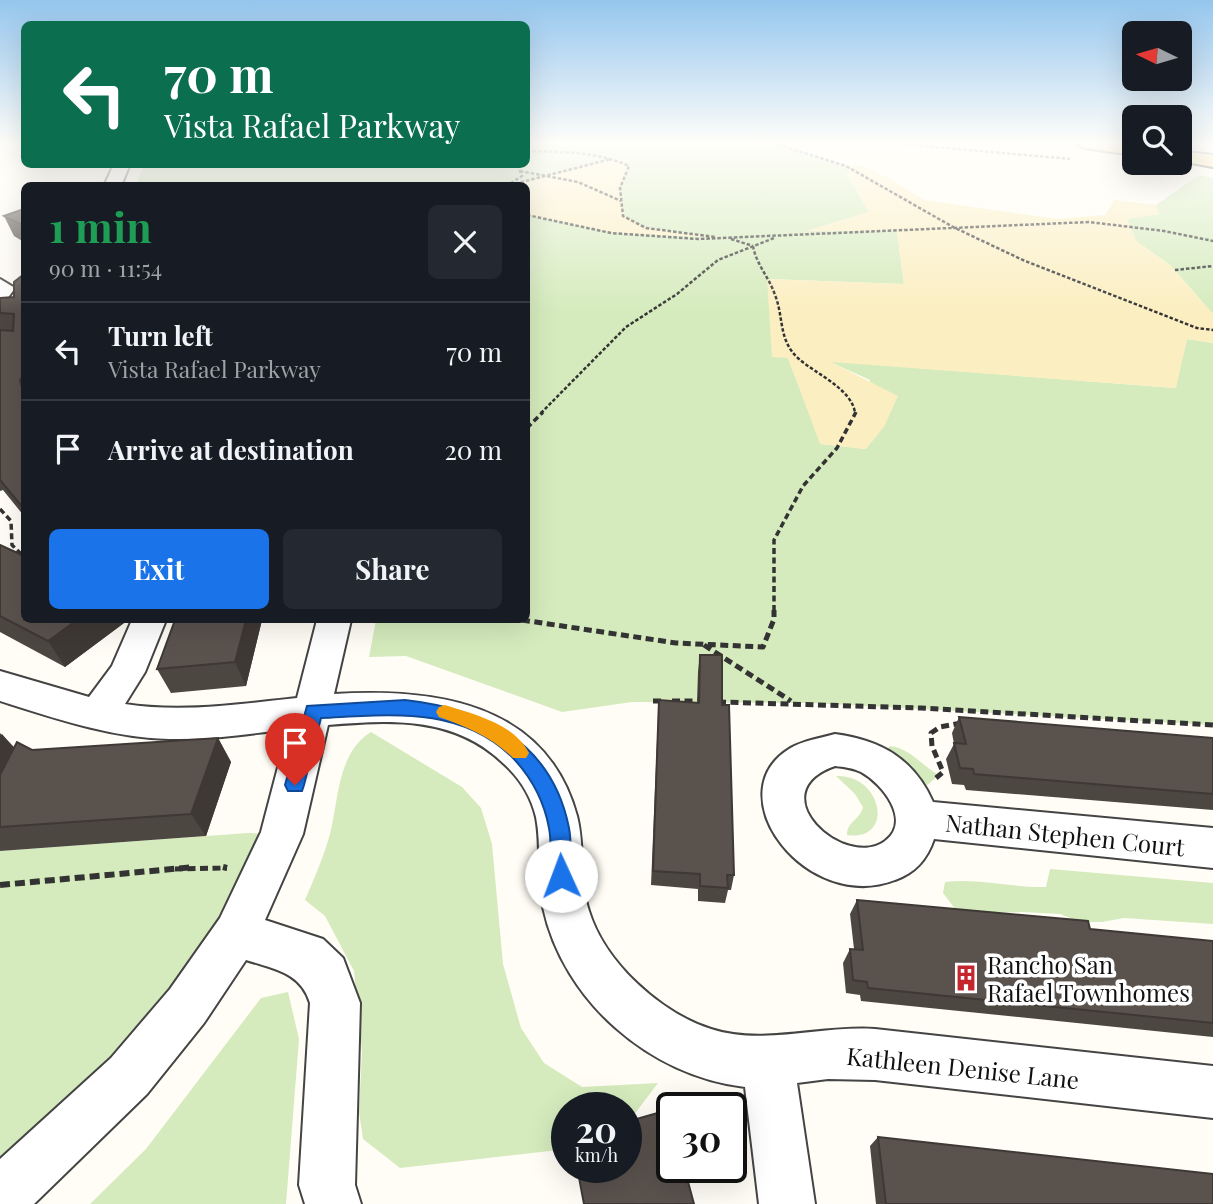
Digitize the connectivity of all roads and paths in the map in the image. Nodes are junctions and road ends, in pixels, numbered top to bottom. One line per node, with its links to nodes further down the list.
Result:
1 (618, 199): 3 (path)
2 (904, 199): 5 (path)
3 (622, 201): 7 (path)
4 (530, 216): 7 (path)
5 (953, 227): 6 (path); 8 (path); 14 (path)
6 (778, 236): 7 (path); 9 (path)
7 (728, 238): 9 (path)
8 (1213, 241)
9 (754, 246): 15 (path); 21 (path)
10 (1213, 266): 11 (path)
11 (1175, 270)
12 (0, 285): 13 (street)
13 (4, 306)
14 (1213, 330)
15 (530, 425)
16 (0, 509): 17 (path)
17 (21, 553)
18 (530, 621): 21 (path)
19 (148, 623): 26 (street)
20 (333, 623): 25 (street)
21 (704, 644): 24 (path)
22 (0, 685): 26 (street, Kathleen Denise Lane)
23 (653, 701): 24 (path)
24 (793, 702): 28 (path)
25 (313, 712): 26 (street, Kathleen Denise Lane); 33 (street); 34 (street, Kathleen Denise Lane)
26 (98, 714)
27 (968, 724): 29 (path)
28 (1213, 725)
29 (914, 806): 30 (street, Nathan Stephen Court)
30 (1213, 848)
31 (235, 868): 32 (path)
32 (0, 885)
33 (236, 934): 36 (street); 37 (street)
34 (768, 1063): 35 (street, Kathleen Denise Lane); 38 (street)
35 (1213, 1092)
36 (0, 1197)
37 (334, 1204)
38 (787, 1204)

